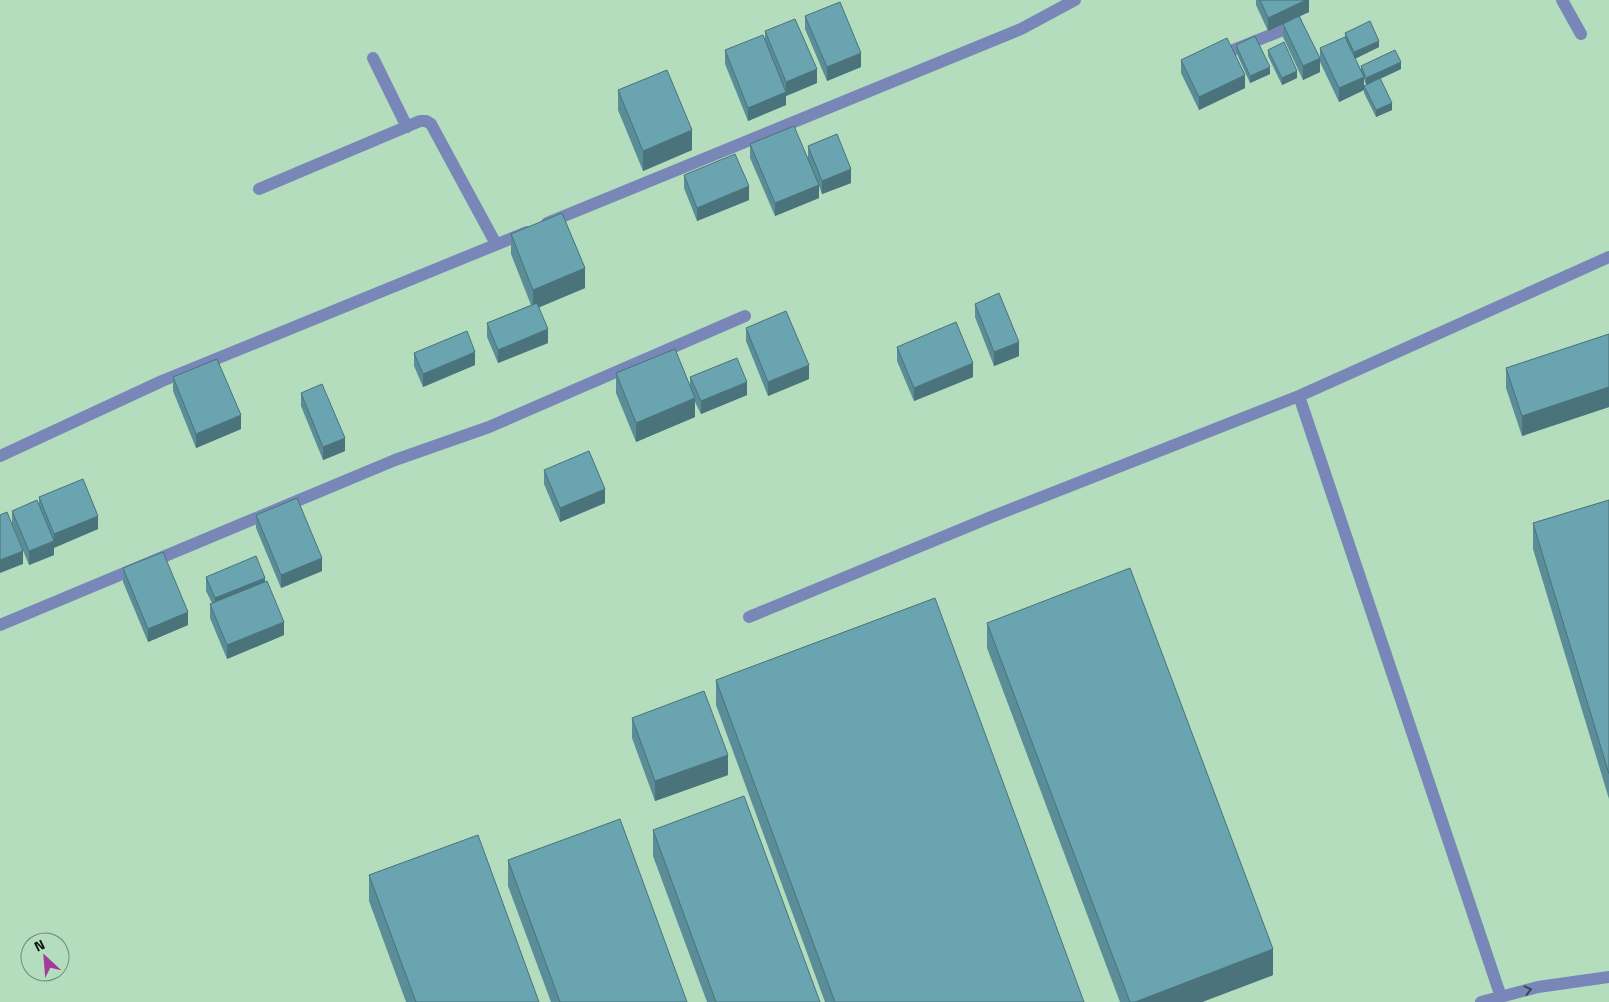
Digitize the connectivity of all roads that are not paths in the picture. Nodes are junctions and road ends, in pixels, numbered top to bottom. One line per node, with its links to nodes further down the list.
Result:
1 (1075, 0): 9 (street)
2 (1287, 0): 5 (street)
3 (1562, 0): 4 (street)
4 (1581, 34)
5 (1233, 50)
6 (373, 58): 7 (street)
7 (407, 127): 8 (street); 9 (street)
8 (259, 189)
9 (496, 244): 13 (street)
10 (1609, 257): 12 (street)
11 (745, 316): 15 (street)
12 (1299, 396): 14 (street); 17 (street)
13 (0, 456)
14 (749, 617)
15 (0, 625)
16 (1609, 977): 17 (street, one-way to 16)
17 (1501, 996): 18 (street)
18 (1481, 1002)

